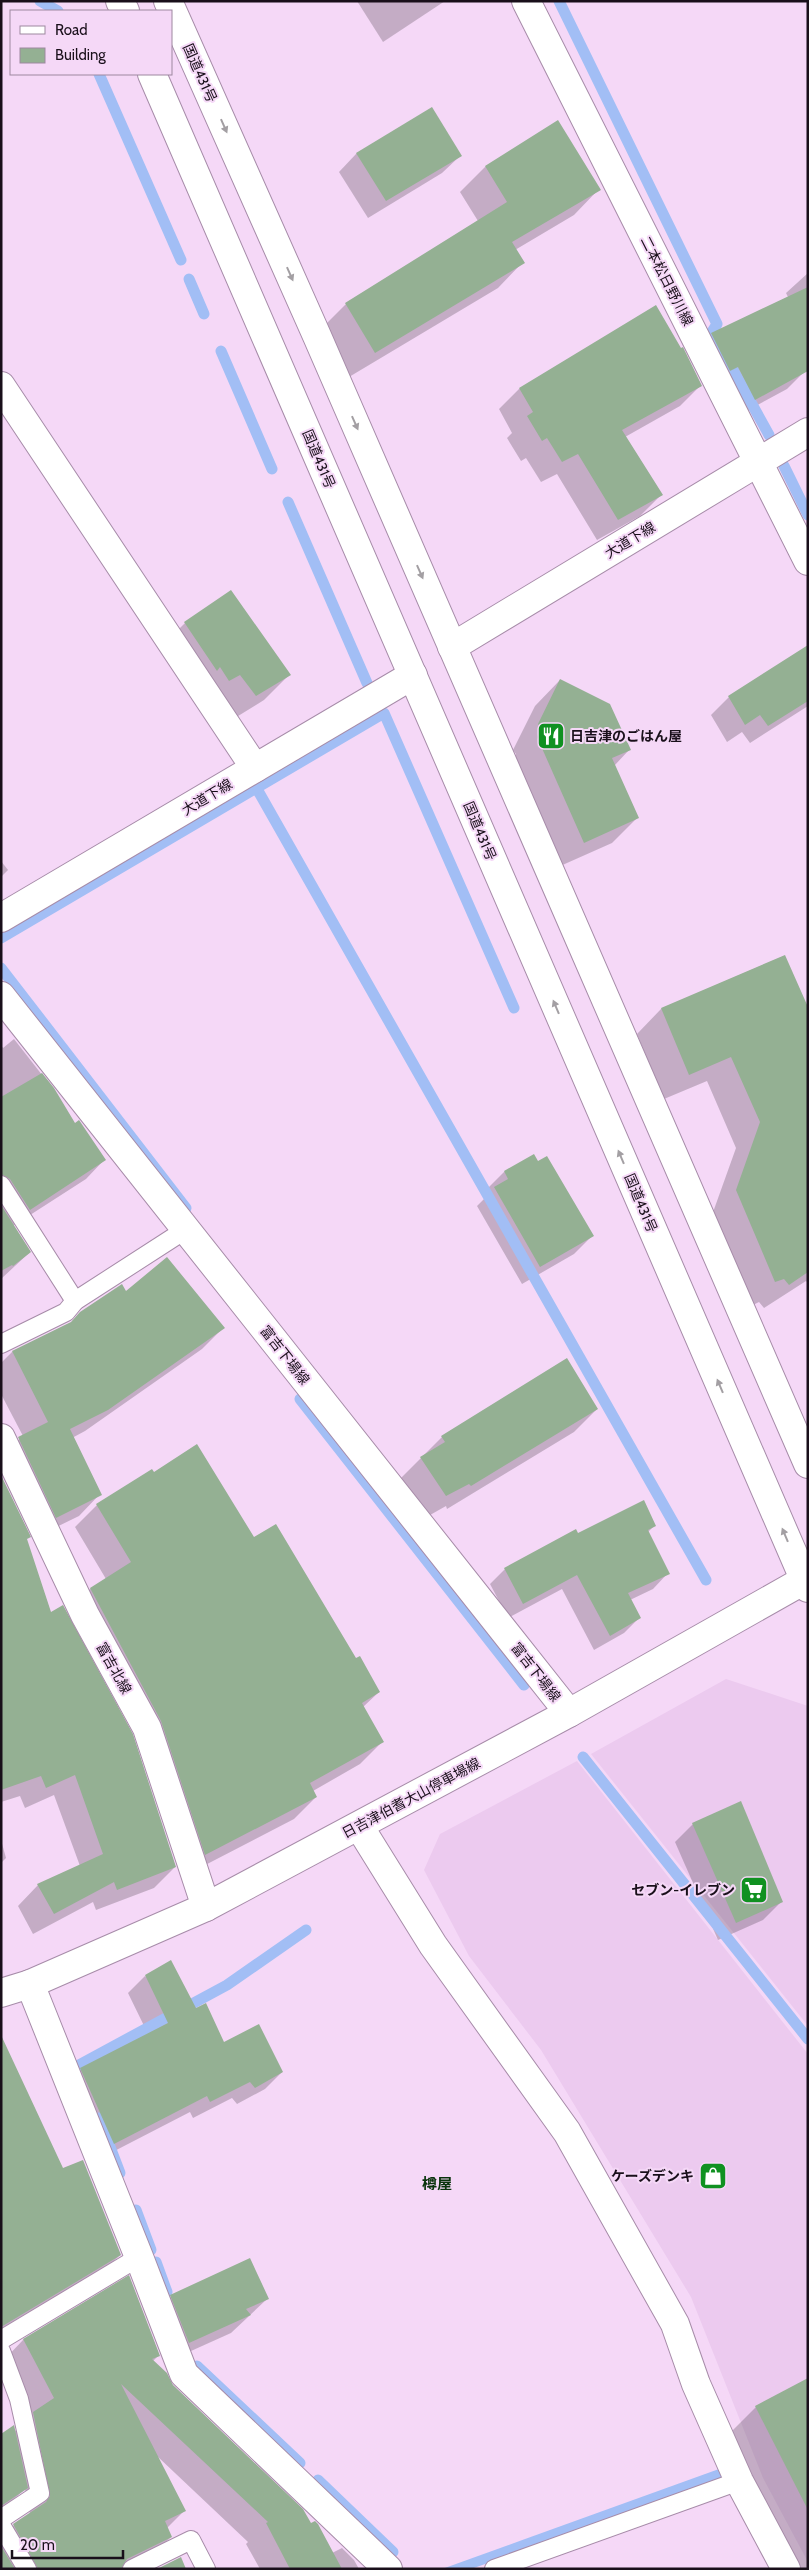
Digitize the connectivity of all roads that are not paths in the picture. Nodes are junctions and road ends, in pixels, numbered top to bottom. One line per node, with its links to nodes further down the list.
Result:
1 (526, 1): 6 (main road, 二本松日野川線)
2 (172, 10): 8 (main road, 国道431号, one-way to 8)
3 (152, 75): 9 (main road, 国道431号)
4 (1, 386): 10 (main road)
5 (808, 432): 6 (main road, 大道下線)
6 (758, 462): 7 (main road, 二本松日野川線); 8 (main road, 大道下線)
7 (808, 561)
8 (452, 647): 18 (main road, 国道431号)
9 (413, 675): 10 (main road, 大道下線); 19 (main road, 国道431号, one-way to 9)
10 (255, 768): 11 (main road, 大道下線)
11 (1, 918)
12 (1, 996): 14 (main road, 富吉下場線)
13 (1, 1185): 15 (lane)
14 (186, 1230): 15 (lane); 20 (main road, 富吉下場線)
15 (75, 1300): 16 (lane)
16 (1, 1344)
17 (1, 1438): 22 (main road, 富吉北線)
18 (808, 1464)
19 (807, 1582): 20 (main road, 日吉津伯耆大山停車場線)
20 (569, 1714): 21 (main road, 日吉津伯耆大山停車場線)
21 (359, 1826): 22 (main road, 日吉津伯耆大山停車場線); 28 (main road)
22 (206, 1907): 23 (main road, 日吉津伯耆大山停車場線)
23 (30, 1984): 24 (main road, 日吉津伯耆大山停車場線); 25 (main road)
24 (1, 1993)
25 (139, 2257): 26 (lane); 34 (main road)
26 (1, 2340)
27 (1, 2351): 29 (lane)
28 (738, 2481): 35 (lane); 36 (main road)
29 (1, 2519)
30 (1, 2525): 31 (lane)
31 (27, 2569)
32 (132, 2569): 33 (lane)
33 (206, 2569)
34 (388, 2569)
35 (494, 2569)
36 (786, 2569)

